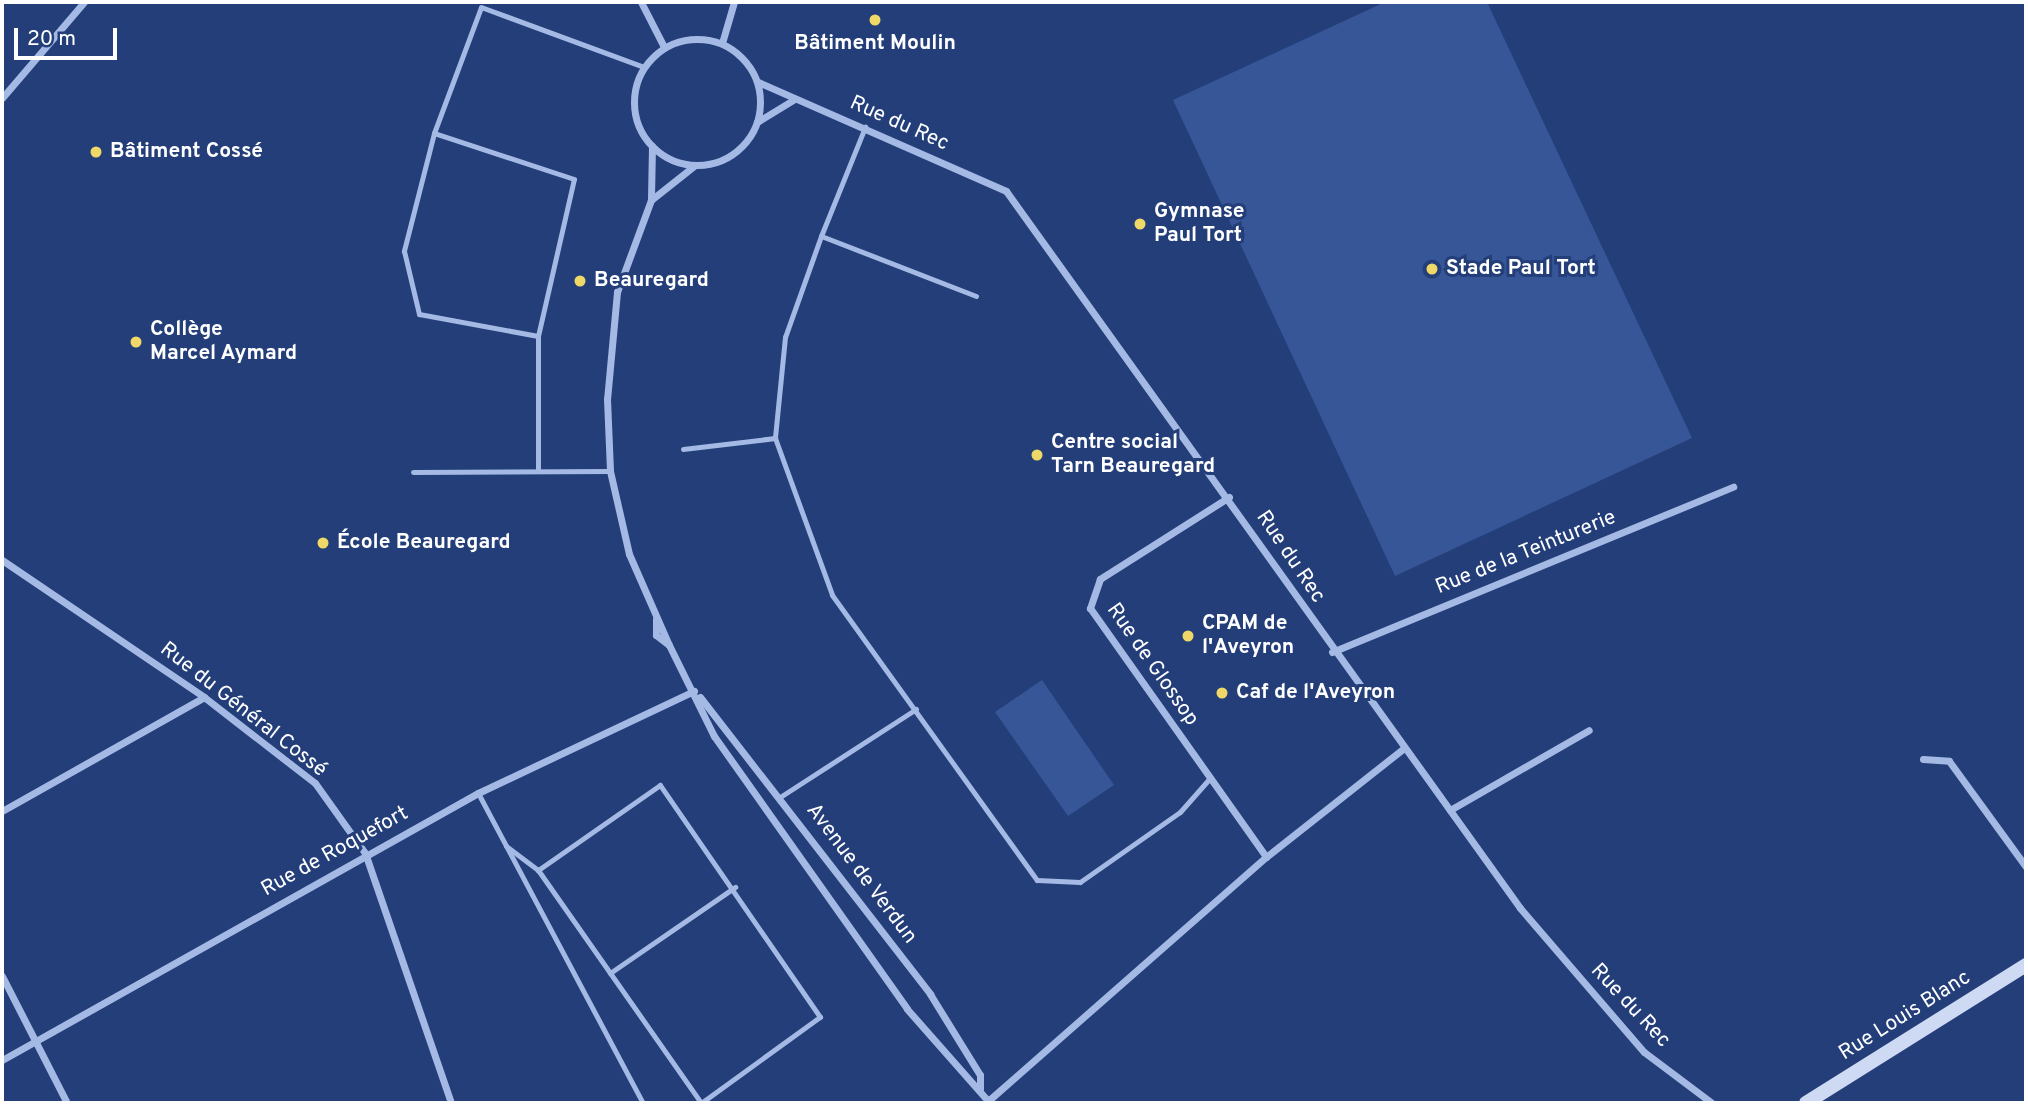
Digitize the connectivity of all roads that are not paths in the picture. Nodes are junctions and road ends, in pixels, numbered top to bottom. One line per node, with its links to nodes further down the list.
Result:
1 (84, 2): 8 (street)
2 (641, 2): 5 (street)
3 (734, 2): 4 (street)
4 (722, 43): 5 (street); 7 (street)
5 (664, 47): 6 (street)
6 (644, 67): 12 (lane); 13 (street)
7 (758, 82): 9 (street, Rue du Rec); 10 (street)
8 (2, 98)
9 (793, 100): 10 (street); 11 (street, Rue du Rec)
10 (757, 122): 14 (street)
11 (865, 127): 16 (lane); 25 (street, Rue du Rec)
12 (435, 133): 18 (lane); 18 (lane)
13 (652, 146): 14 (street); 15 (street, Avenue de Verdun)
14 (695, 165): 15 (street)
15 (651, 200): 22 (street, Avenue de Verdun)
16 (821, 236): 17 (lane); 19 (lane)
17 (976, 296)
18 (538, 336): 21 (lane)
19 (775, 438): 20 (lane); 30 (lane)
20 (683, 449)
21 (538, 471): 22 (lane); 23 (lane)
22 (610, 471): 28 (street, Avenue de Verdun)
23 (413, 472)
24 (1733, 487): 27 (street, Rue de la Teinturerie)
25 (1229, 497): 27 (street, Rue du Rec); 34 (street, Rue de Glossop)
26 (2, 560): 29 (street, Rue du Général Cossé)
27 (1332, 652): 32 (street, Rue du Rec)
28 (694, 691): 35 (street, Rue de Roquefort); 36 (street, Avenue de Verdun); 50 (street, Avenue de Verdun)
29 (204, 697): 38 (street); 40 (street, Rue du Général Cossé)
30 (916, 709): 34 (lane); 36 (lane)
31 (1589, 730): 37 (street)
32 (1404, 748): 37 (street, Rue du Rec); 41 (street)
33 (1923, 759): 42 (street)
34 (1210, 778): 41 (street, Rue de Glossop)
35 (478, 793): 39 (lane); 40 (street, Rue de Roquefort)
36 (780, 797): 50 (street, Avenue de Verdun)
37 (1450, 810): 55 (street, Rue du Rec)
38 (2, 811)
39 (506, 846): 43 (lane); 54 (lane)
40 (365, 853): 48 (street, Rue de Roquefort); 53 (street, Rue du Général Cossé)
41 (1266, 857): 51 (street)
42 (2026, 867)
43 (538, 870): 44 (lane); 46 (lane)
44 (735, 887): 46 (lane); 46 (lane)
45 (2026, 965): 56 (main road, Rue Louis Blanc)
46 (610, 973)
47 (2, 976): 48 (street)
48 (35, 1043): 49 (street, Rue de Roquefort); 52 (street)
49 (2, 1060)
50 (980, 1089): 51 (street, Avenue de Verdun)
51 (989, 1102)
52 (67, 1103)
53 (452, 1103)
54 (643, 1103)
55 (1712, 1103)
56 (1806, 1103)

